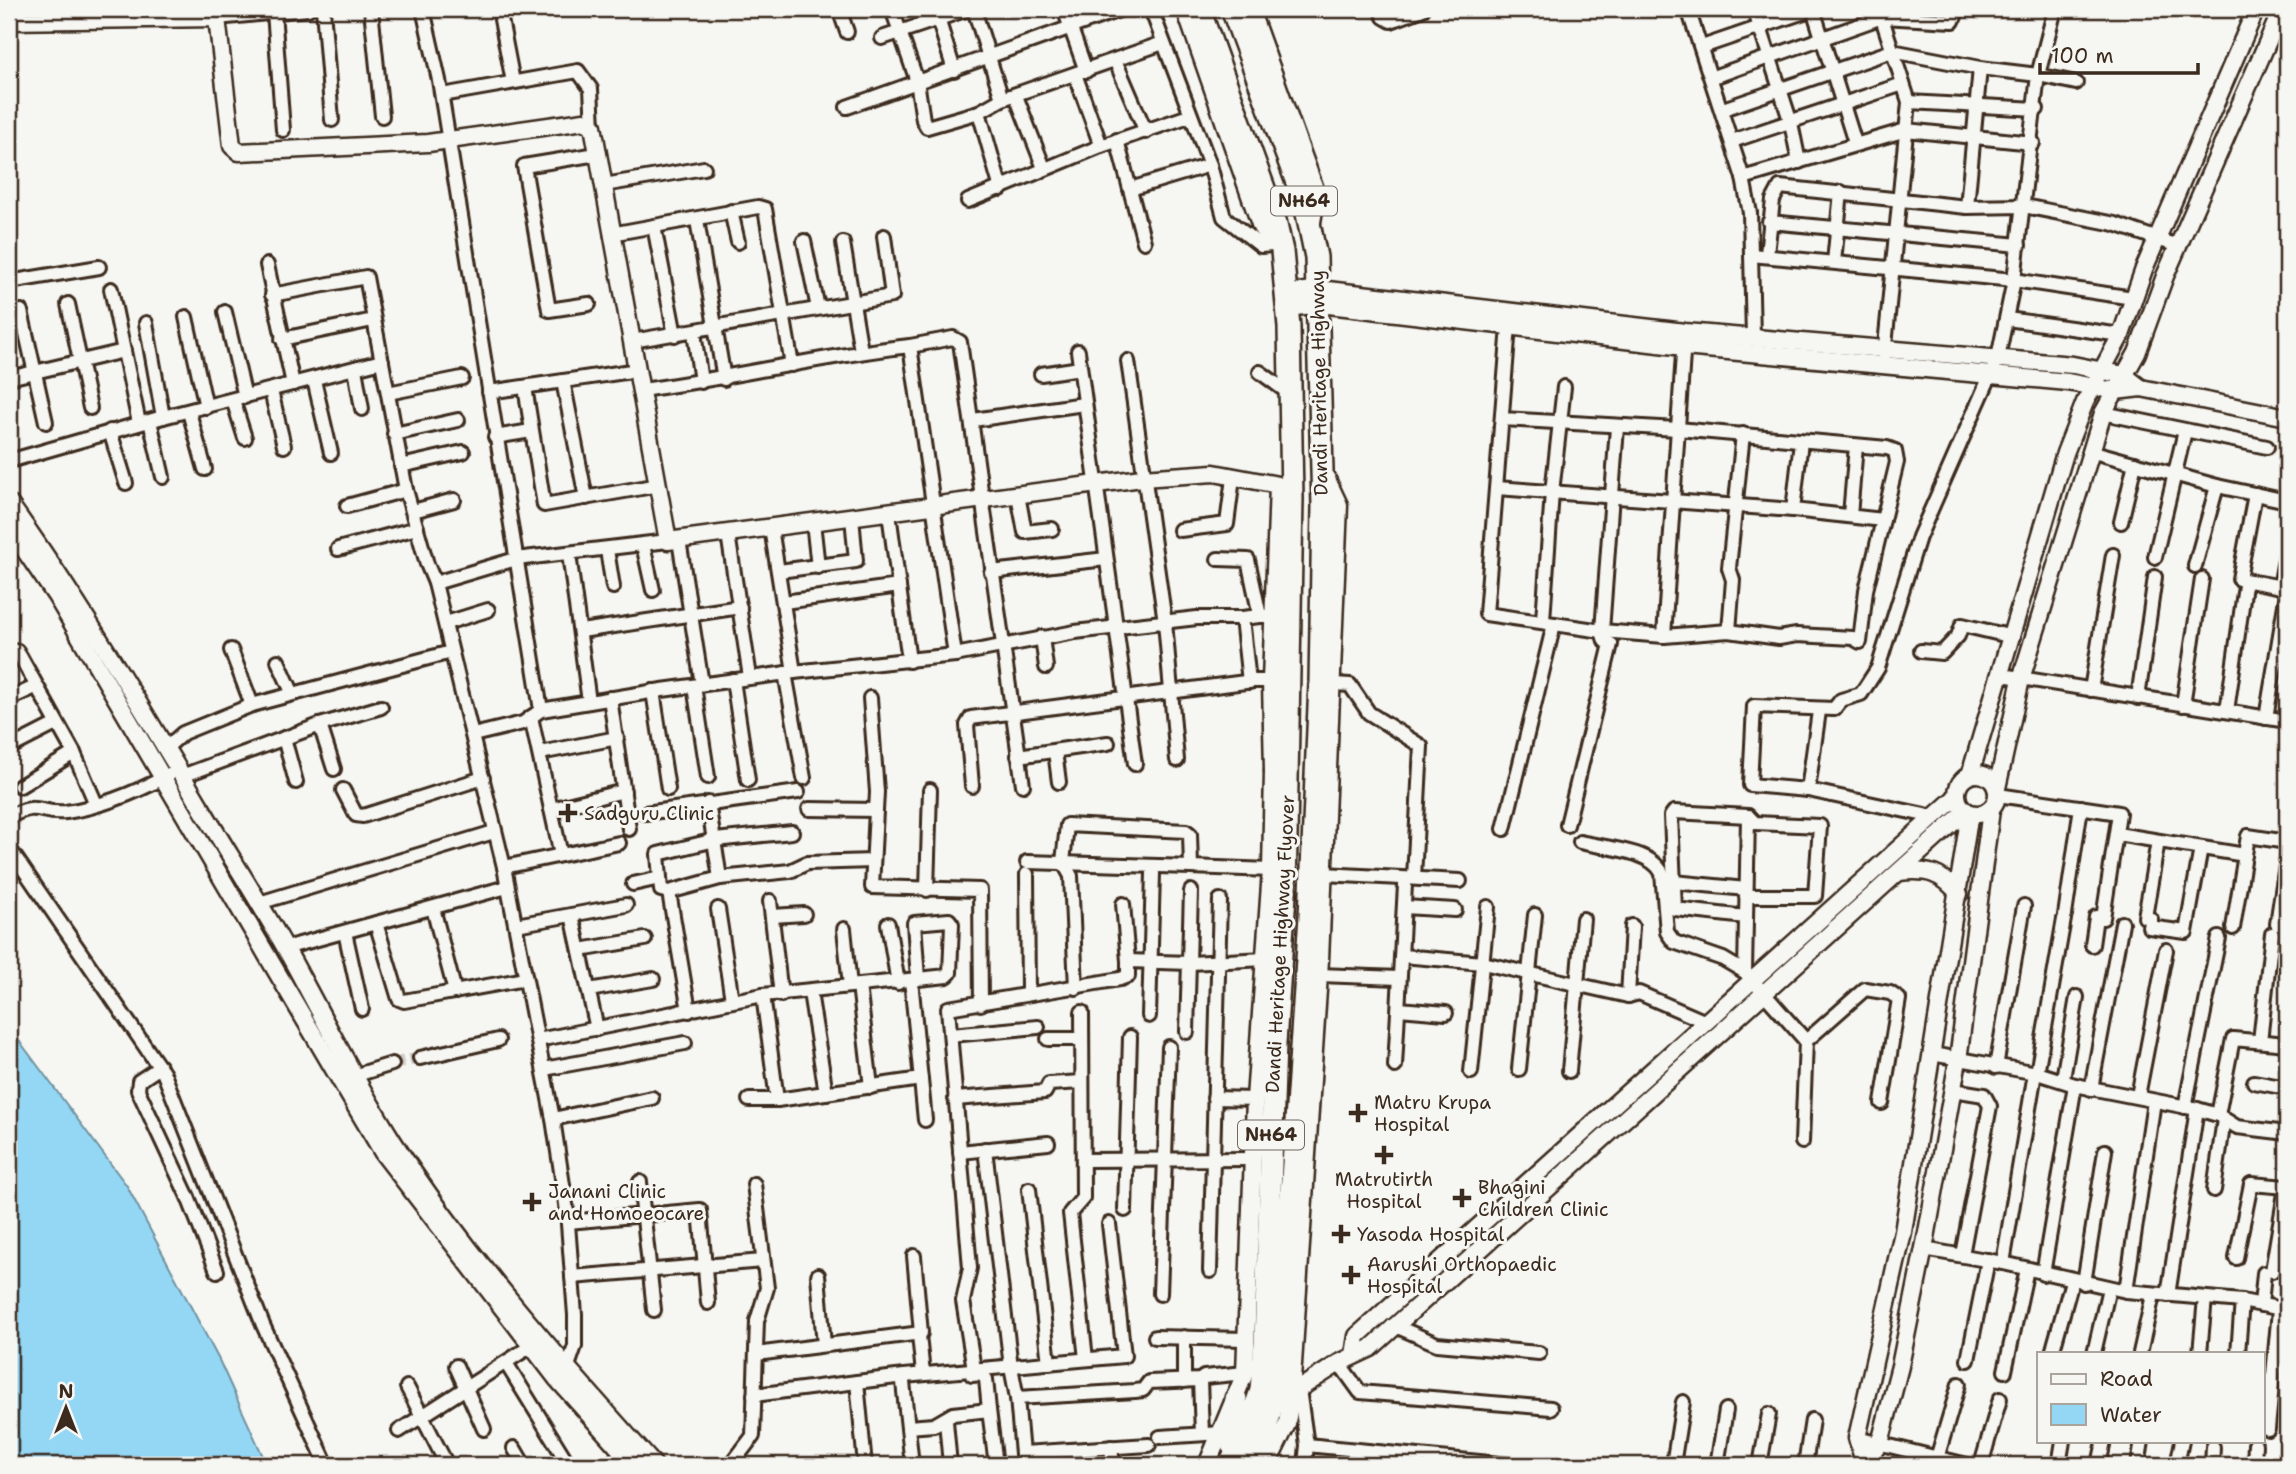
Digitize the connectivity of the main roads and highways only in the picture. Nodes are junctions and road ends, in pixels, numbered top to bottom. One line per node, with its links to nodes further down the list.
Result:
1 (1199, 9): 3 (highway, Dandi Heritage Highway / NH64)
2 (1232, 9): 4 (highway, Dandi Heritage Highway / NH64)
3 (1280, 682): 4 (highway); 6 (highway, Dandi Heritage Highway / NH64)
4 (1327, 683): 7 (highway, Dandi Heritage Highway / NH64)
5 (1330, 750): 7 (highway)
6 (1287, 753): 9 (highway, Dandi Heritage Highway Flyover / NH64)
7 (1316, 771): 10 (highway, Dandi Heritage Highway Flyover / NH64)
8 (1236, 1399): 9 (highway)
9 (1226, 1453)
10 (1250, 1465)

